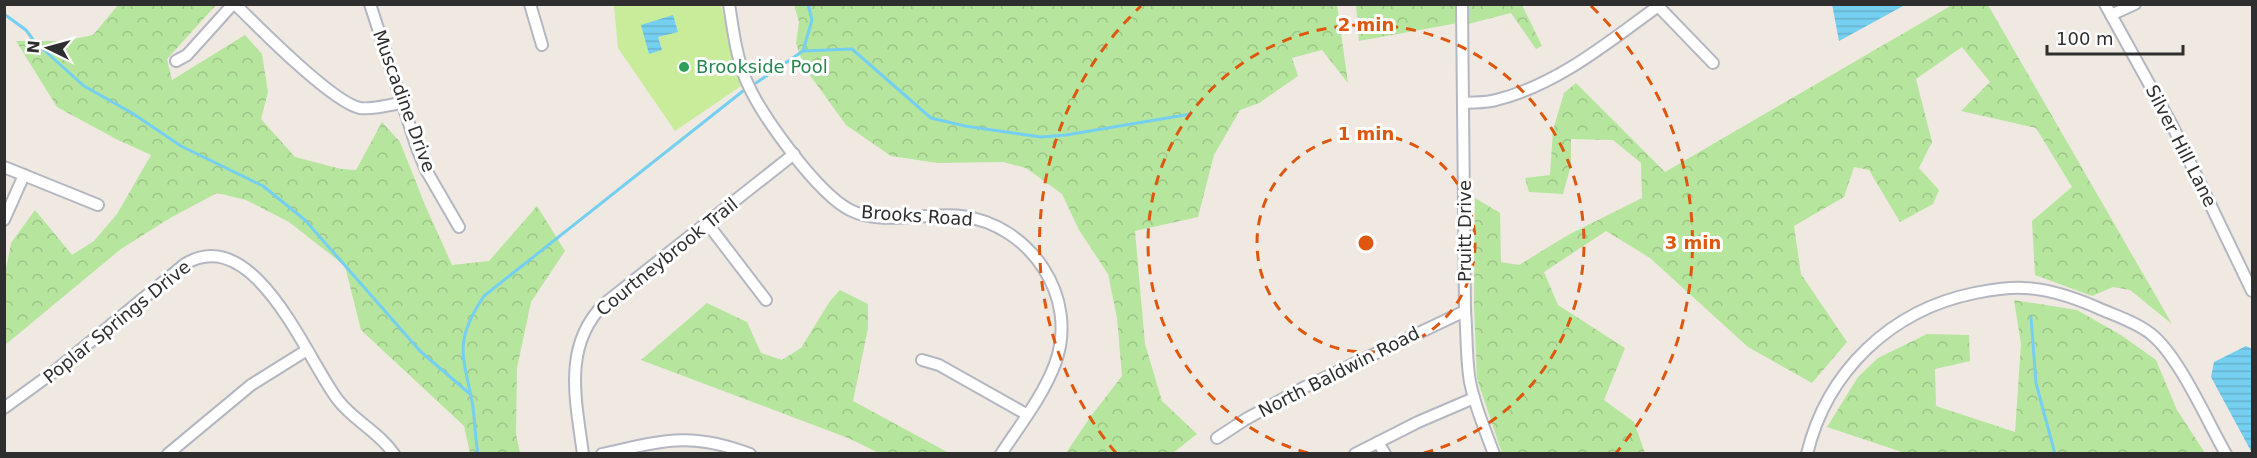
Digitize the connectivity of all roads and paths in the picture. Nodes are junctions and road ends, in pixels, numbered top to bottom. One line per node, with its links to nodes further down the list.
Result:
1 (234, 4): 11 (street); 14 (street)
2 (370, 4): 14 (street, Muscadine Drive)
3 (530, 4): 10 (street)
4 (729, 4): 15 (street, Brooks Road)
5 (1462, 4): 13 (street, Pruitt Drive)
6 (2105, 4): 9 (street, Silver Hill Lane)
7 (2135, 4): 9 (street)
8 (1657, 6): 12 (street); 13 (street)
9 (2111, 15): 22 (street, Silver Hill Lane)
10 (542, 45)
11 (176, 61)
12 (1713, 63)
13 (1464, 102): 24 (street, Pruitt Drive)
14 (401, 103): 21 (street, Muscadine Drive)
15 (794, 154): 20 (street, Courtneybrook Trail); 29 (street, Brooks Road)
16 (4, 167): 17 (street)
17 (24, 175): 18 (street); 19 (street)
18 (98, 205)
19 (4, 220)
20 (707, 223): 23 (street); 34 (street, Courtneybrook Trail)
21 (459, 227)
22 (2253, 291)
23 (766, 300)
24 (1465, 312): 27 (street, Pruitt Drive); 30 (street, North Baldwin Road)
25 (307, 350): 28 (street, Poplar Springs Drive); 32 (street); 33 (street, Poplar Springs Drive)
26 (922, 360): 29 (street)
27 (1474, 398): 31 (street); 40 (street, Pruitt Drive)
28 (4, 408)
29 (1026, 414): 37 (street, Brooks Road)
30 (1217, 438)
31 (1378, 442): 38 (street); 39 (street)
32 (168, 453)
33 (394, 453)
34 (583, 453)
35 (602, 453): 36 (street)
36 (750, 453)
37 (1001, 453)
38 (1356, 453)
39 (1384, 453)
40 (1494, 453)
41 (1807, 453): 42 (street)
42 (2226, 453)

